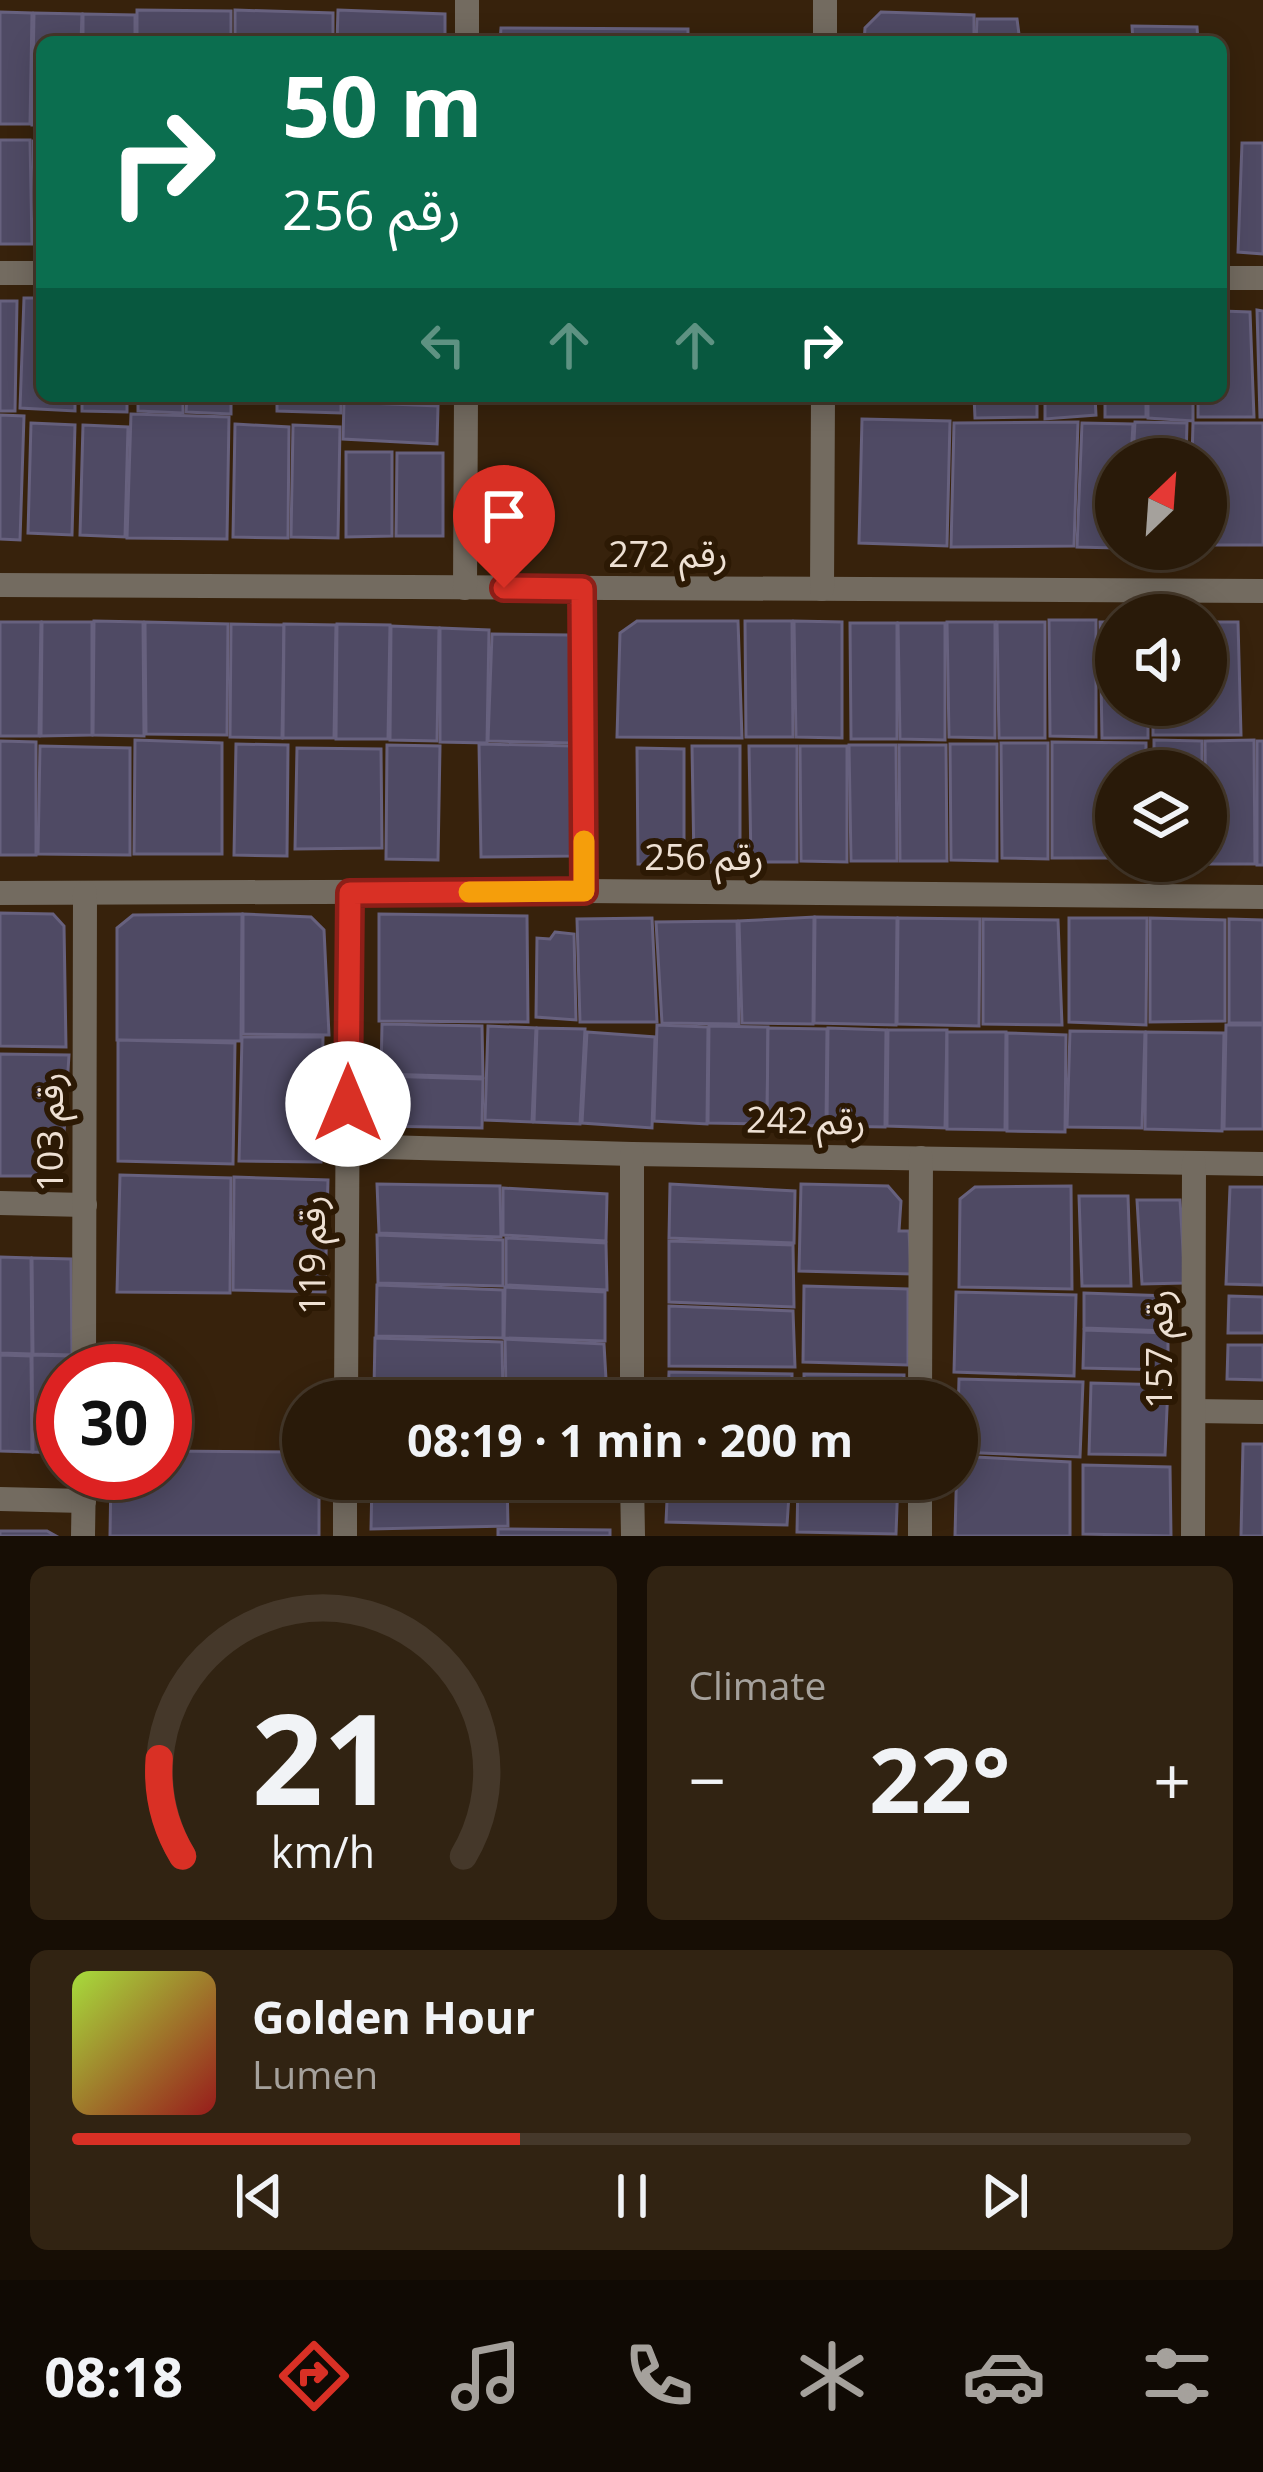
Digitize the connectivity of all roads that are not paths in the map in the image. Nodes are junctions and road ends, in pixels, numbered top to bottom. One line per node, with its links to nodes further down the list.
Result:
1 (467, 0): 3 (street)
2 (825, 0): 4 (street)
3 (467, 36)
4 (825, 36)
5 (0, 273): 6 (street)
6 (36, 273)
7 (1227, 278): 8 (street)
8 (1263, 278)
9 (466, 402): 12 (street)
10 (823, 402): 14 (street)
11 (0, 585): 12 (street, رقم 272)
12 (465, 588): 13 (street, رقم 272)
13 (582, 589): 14 (street, رقم 272); 16 (street)
14 (822, 589): 15 (street, رقم 272)
15 (1263, 591)
16 (584, 891): 19 (street, رقم 256); 20 (street, رقم 256)
17 (0, 893): 18 (street, رقم 256)
18 (85, 893): 19 (street, رقم 256); 27 (street, رقم 103)
19 (350, 893): 21 (street, رقم 119)
20 (1263, 897)
21 (347, 1146): 22 (street, رقم 242); 29 (street, رقم 119)
22 (632, 1154): 23 (street, رقم 242); 30 (street)
23 (920, 1158): 24 (street, رقم 242); 31 (street)
24 (1193, 1163): 25 (street, رقم 242); 32 (street, رقم 157)
25 (1263, 1164)
26 (0, 1203): 27 (street)
27 (85, 1205): 28 (street, رقم 103)
28 (84, 1344)
29 (346, 1380)
30 (632, 1380)
31 (920, 1380)
32 (1194, 1411): 33 (street); 43 (street, رقم 157)
33 (1263, 1412)
34 (0, 1499): 38 (street)
35 (345, 1500): 40 (street)
36 (632, 1500): 41 (street)
37 (920, 1500): 42 (street)
38 (83, 1501): 39 (street)
39 (83, 1536)
40 (345, 1536)
41 (632, 1536)
42 (920, 1536)
43 (1192, 1536)

